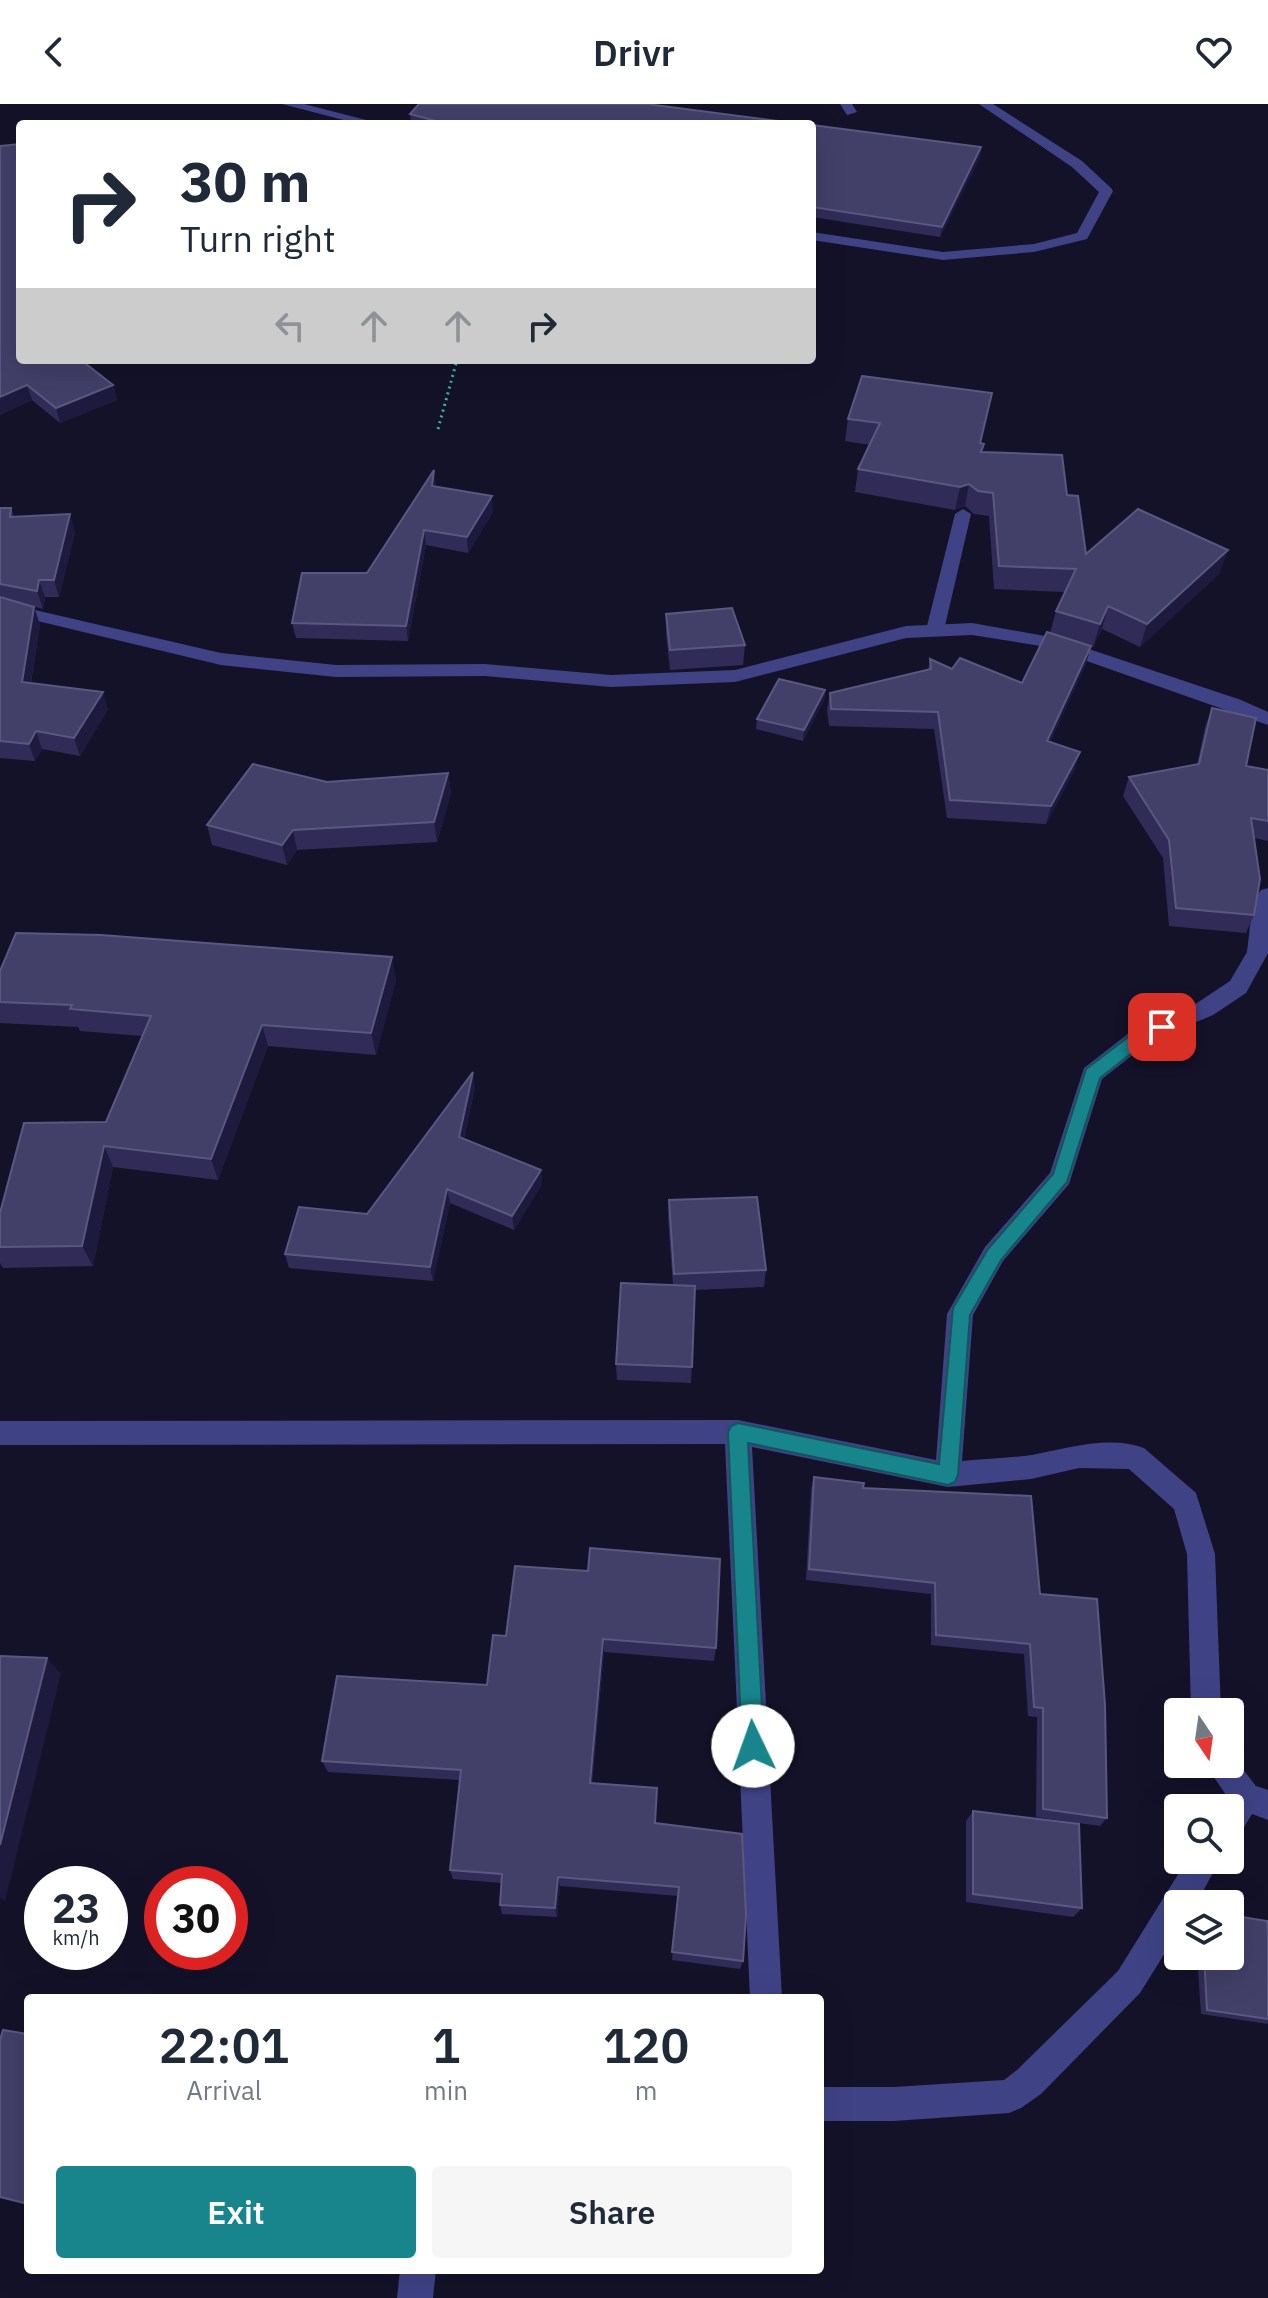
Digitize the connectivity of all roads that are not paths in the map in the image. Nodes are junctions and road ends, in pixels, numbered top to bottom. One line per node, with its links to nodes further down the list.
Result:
1 (288, 104): 3 (street)
2 (985, 104): 4 (street)
3 (358, 120)
4 (816, 237)
5 (963, 514): 7 (street)
6 (0, 607): 7 (street)
7 (935, 630): 8 (street)
8 (1267, 719)
9 (1268, 895): 12 (street)
10 (738, 1432): 11 (street); 12 (street); 17 (street)
11 (0, 1433)
12 (948, 1475): 13 (street)
13 (1206, 1698)
14 (1229, 1778): 15 (street)
15 (1248, 1808)
16 (1196, 1874): 18 (street)
17 (766, 1994)
18 (824, 2104)
19 (418, 2274): 20 (street)
20 (415, 2298)

